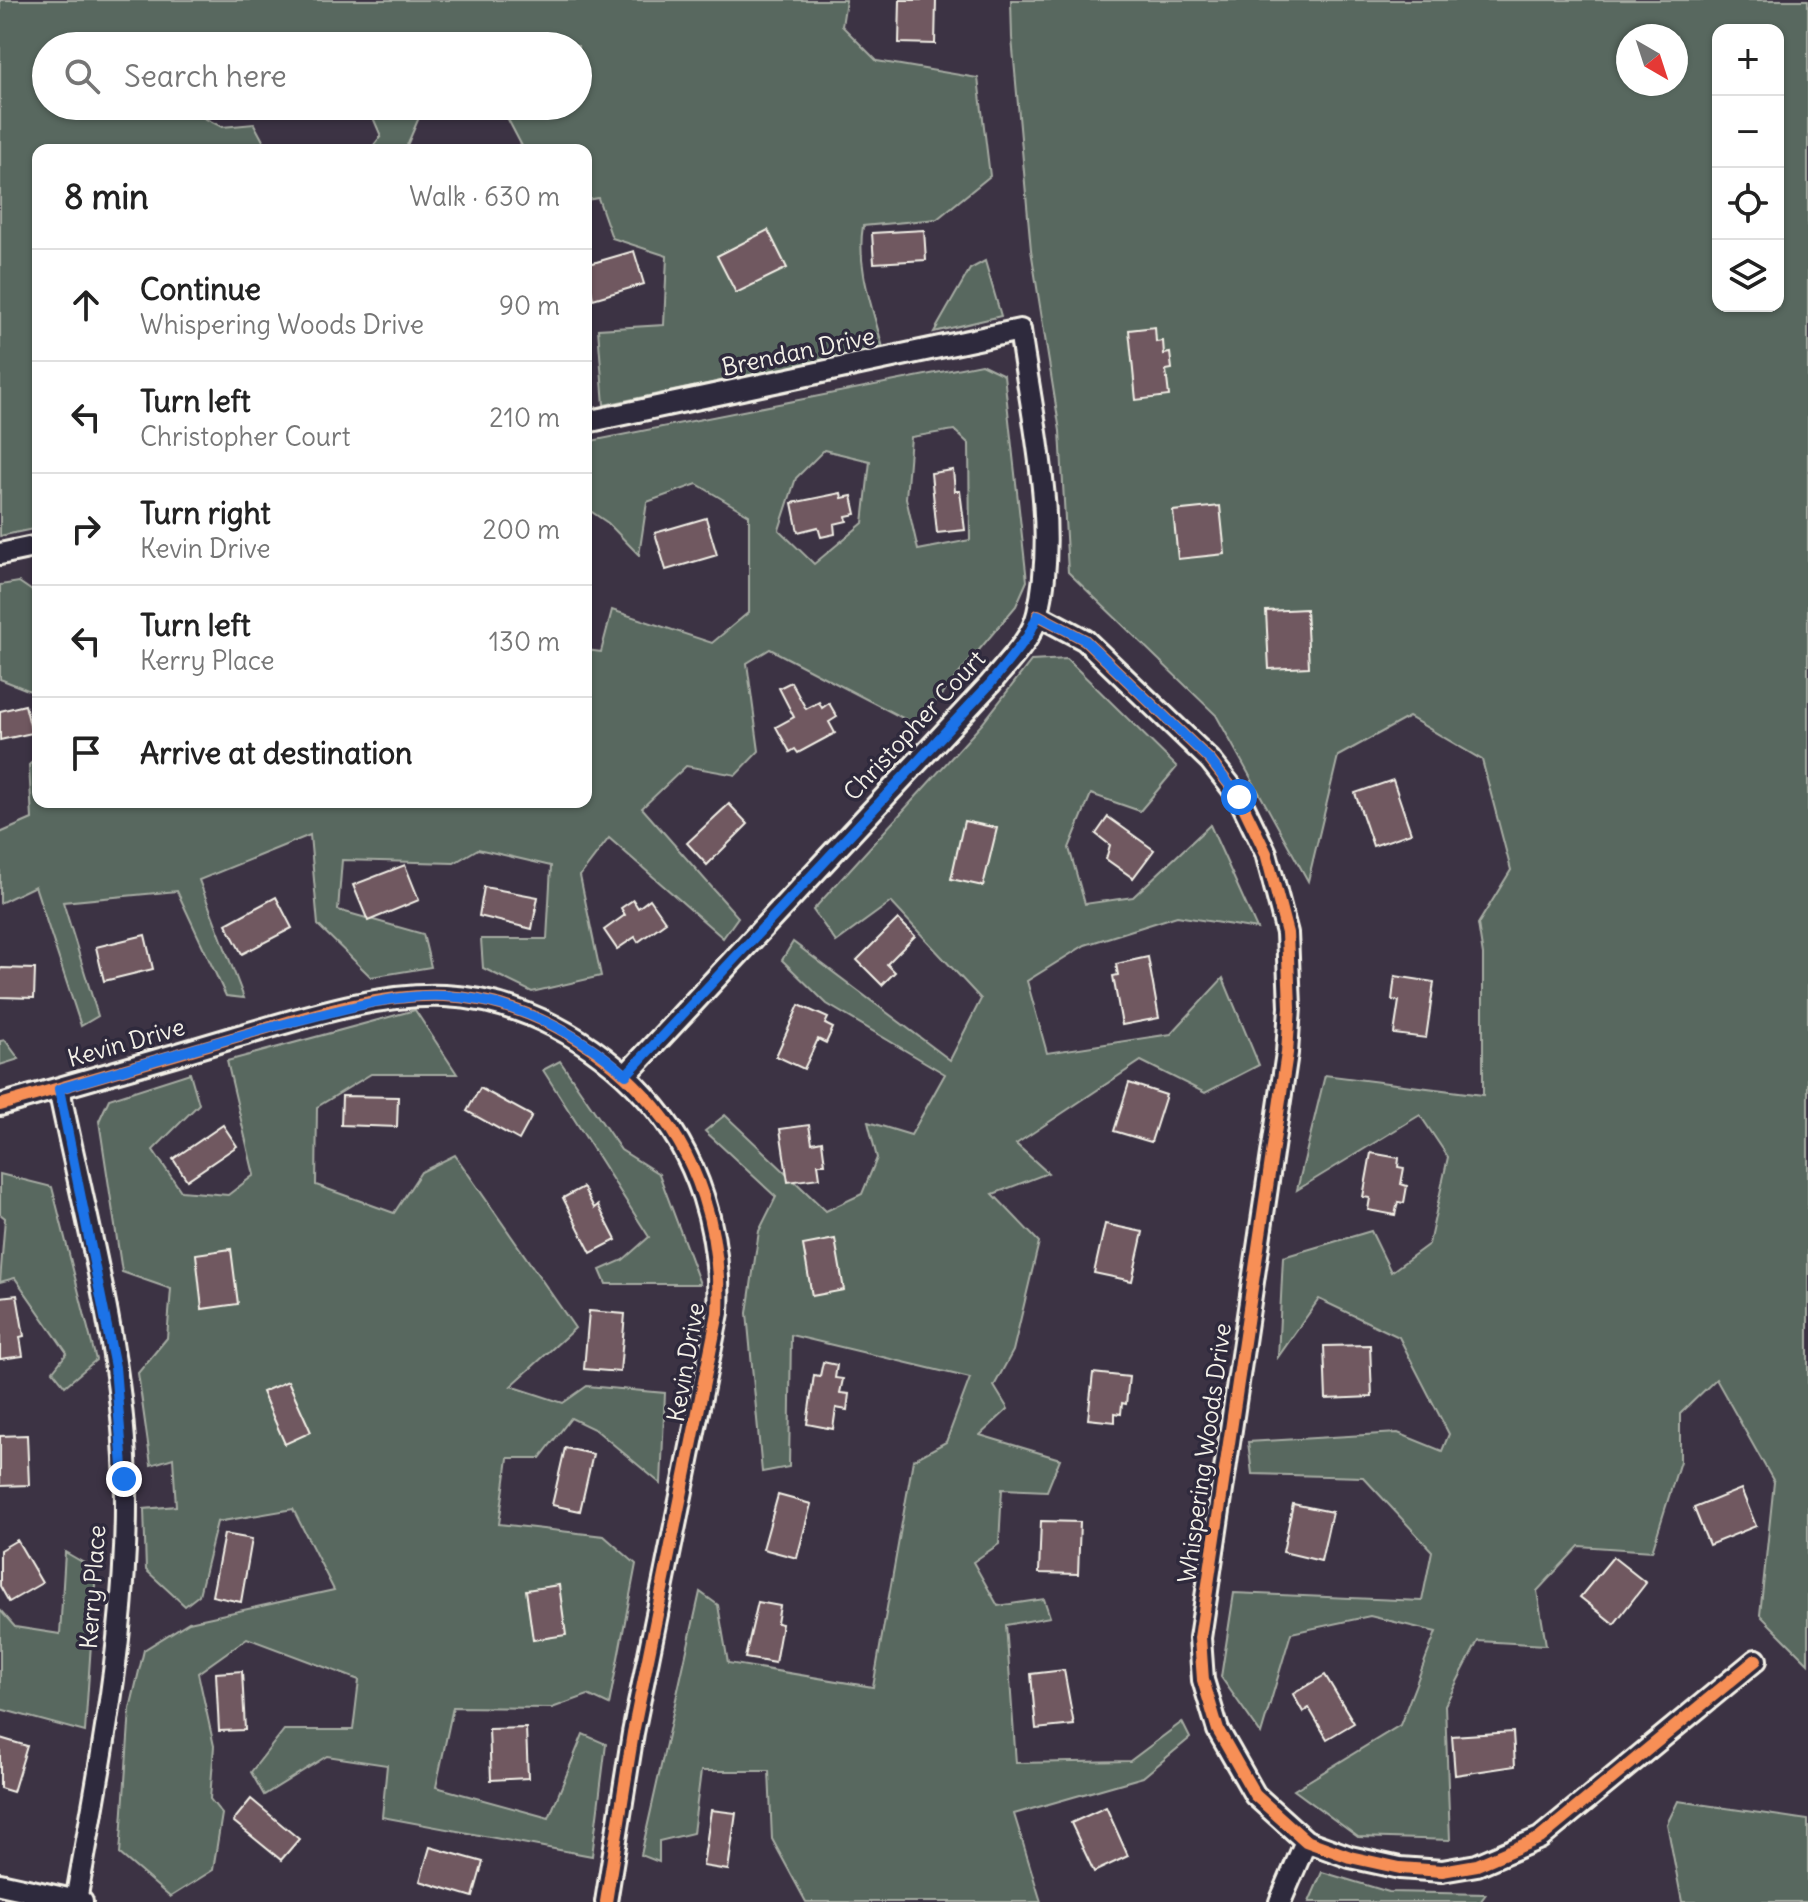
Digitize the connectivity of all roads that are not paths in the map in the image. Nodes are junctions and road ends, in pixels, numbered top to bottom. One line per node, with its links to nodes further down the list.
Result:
1 (1020, 330): 2 (street, Brendan Drive); 5 (street, Christopher Court)
2 (592, 421)
3 (32, 547): 4 (street)
4 (0, 554)
5 (1038, 615): 6 (street, Christopher Court); 10 (street, Whispering Woods Drive)
6 (626, 1075): 7 (street, Kevin Drive); 13 (street, Kevin Drive)
7 (59, 1089): 8 (street, Kevin Drive); 12 (street, Kerry Place)
8 (0, 1105)
9 (1756, 1660): 10 (street, Whispering Woods Drive)
10 (1306, 1841): 14 (street)
11 (0, 1884): 12 (street)
12 (79, 1901)
13 (606, 1902)
14 (1280, 1902)

